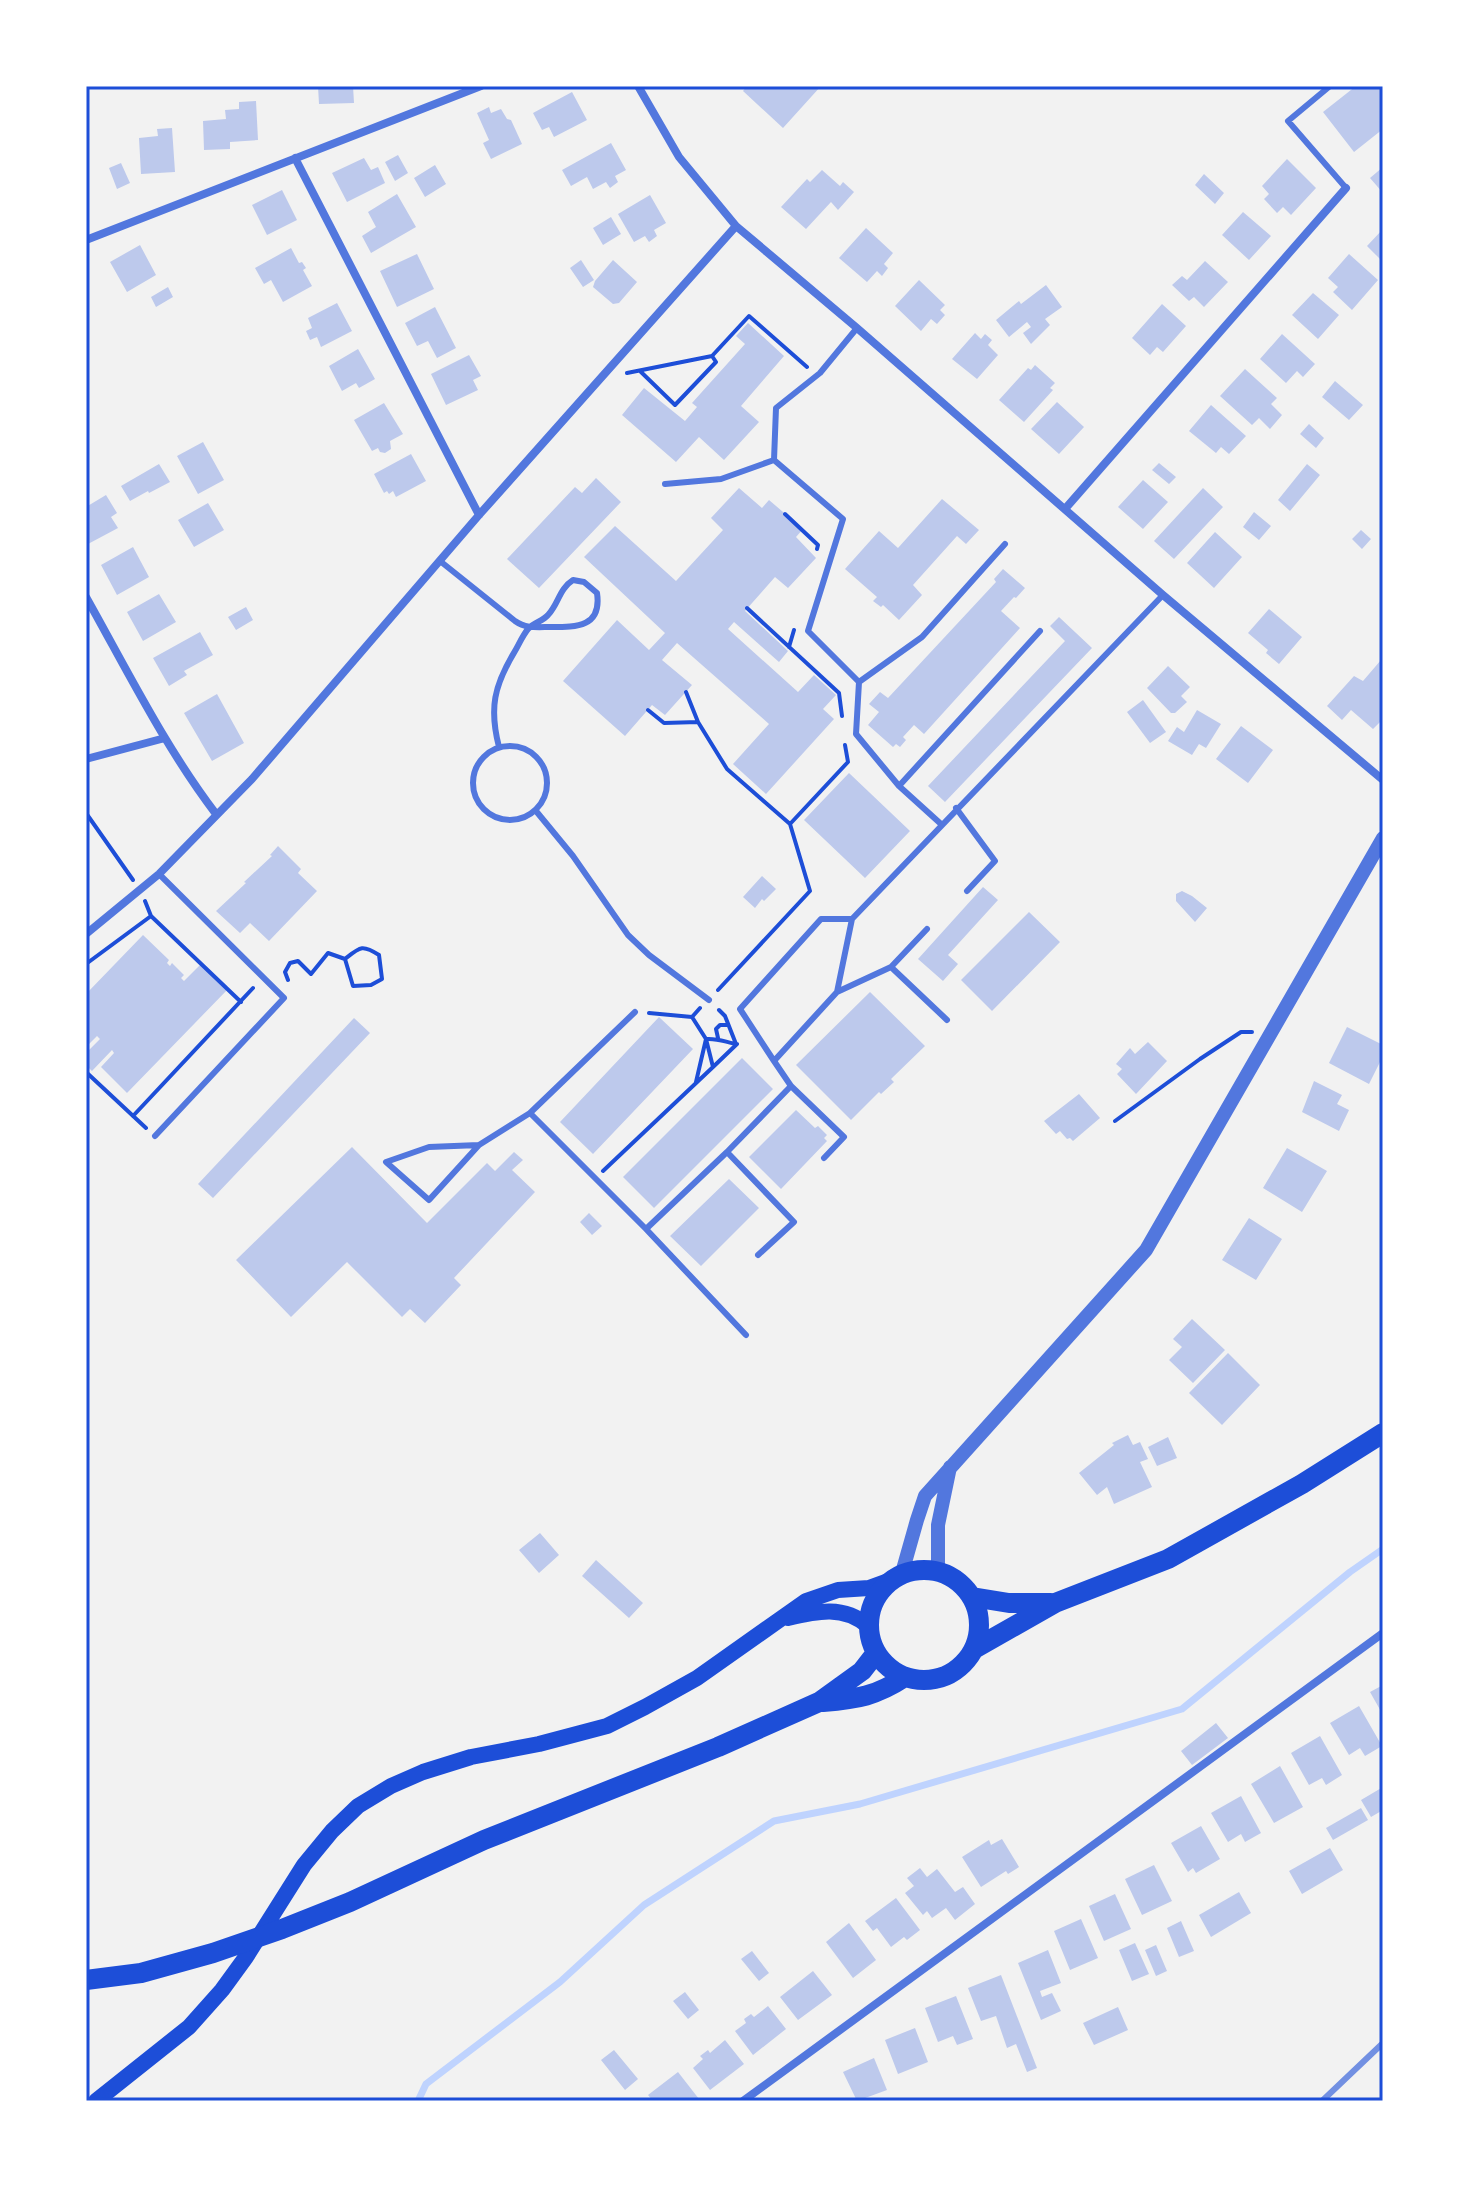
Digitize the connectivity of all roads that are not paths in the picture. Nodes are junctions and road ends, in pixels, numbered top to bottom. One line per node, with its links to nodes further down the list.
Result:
1 (481, 86): 4 (street)
2 (638, 86): 6 (street)
3 (1330, 86): 5 (lane)
4 (295, 158): 7 (street); 12 (street)
5 (1346, 188): 11 (street)
6 (736, 226): 8 (street); 12 (street)
7 (86, 240)
8 (857, 328): 9 (lane); 11 (street)
9 (774, 460): 10 (lane); 19 (lane)
10 (665, 484)
11 (1065, 509): 15 (street)
12 (479, 515): 14 (street)
13 (1005, 544): 19 (lane)
14 (440, 561): 17 (lane); 27 (street)
15 (1163, 595): 23 (street); 25 (lane)
16 (86, 597): 20 (street)
17 (529, 628): 17 (lane); 21 (lane)
18 (1040, 631): 24 (lane)
19 (859, 682): 24 (lane)
20 (165, 738): 22 (street); 27 (street)
21 (499, 747): 26 (lane); 26 (lane)
22 (86, 759)
23 (1383, 780)
24 (899, 786): 28 (lane)
25 (956, 808): 28 (lane); 31 (lane)
26 (536, 811): 37 (lane)
27 (216, 814): 30 (street)
28 (941, 824): 32 (lane)
29 (1383, 838): 51 (street)
30 (159, 874): 34 (street); 43 (lane)
31 (967, 891)
32 (852, 919): 36 (lane); 40 (lane)
33 (927, 929): 35 (lane)
34 (86, 934)
35 (891, 967): 36 (lane); 39 (lane)
36 (837, 992): 40 (lane)
37 (709, 1000)
38 (635, 1012): 42 (lane)
39 (947, 1020)
40 (774, 1061): 41 (lane)
41 (791, 1086): 45 (lane); 46 (lane)
42 (530, 1113): 44 (lane); 47 (lane)
43 (155, 1136)
44 (479, 1145): 44 (lane)
45 (727, 1152): 47 (lane); 48 (lane)
46 (824, 1158)
47 (646, 1229): 49 (lane)
48 (758, 1255)
49 (746, 1335)
50 (1383, 1433): 55 (main road)
51 (950, 1467): 52 (street); 53 (street)
52 (938, 1571): 53 (main road); 54 (main road)
53 (897, 1576): 56 (main road); 57 (main road)
54 (972, 1597): 55 (main road); 59 (main road)
55 (1055, 1603): 59 (main road)
56 (779, 1621): 57 (main road); 64 (main road)
57 (868, 1626): 60 (main road)
58 (1383, 1633): 65 (street)
59 (974, 1649): 61 (main road)
60 (876, 1653): 61 (main road); 62 (main road)
61 (905, 1677): 62 (main road)
62 (819, 1702): 63 (main road)
63 (86, 1980)
64 (96, 2101)
65 (743, 2101)

